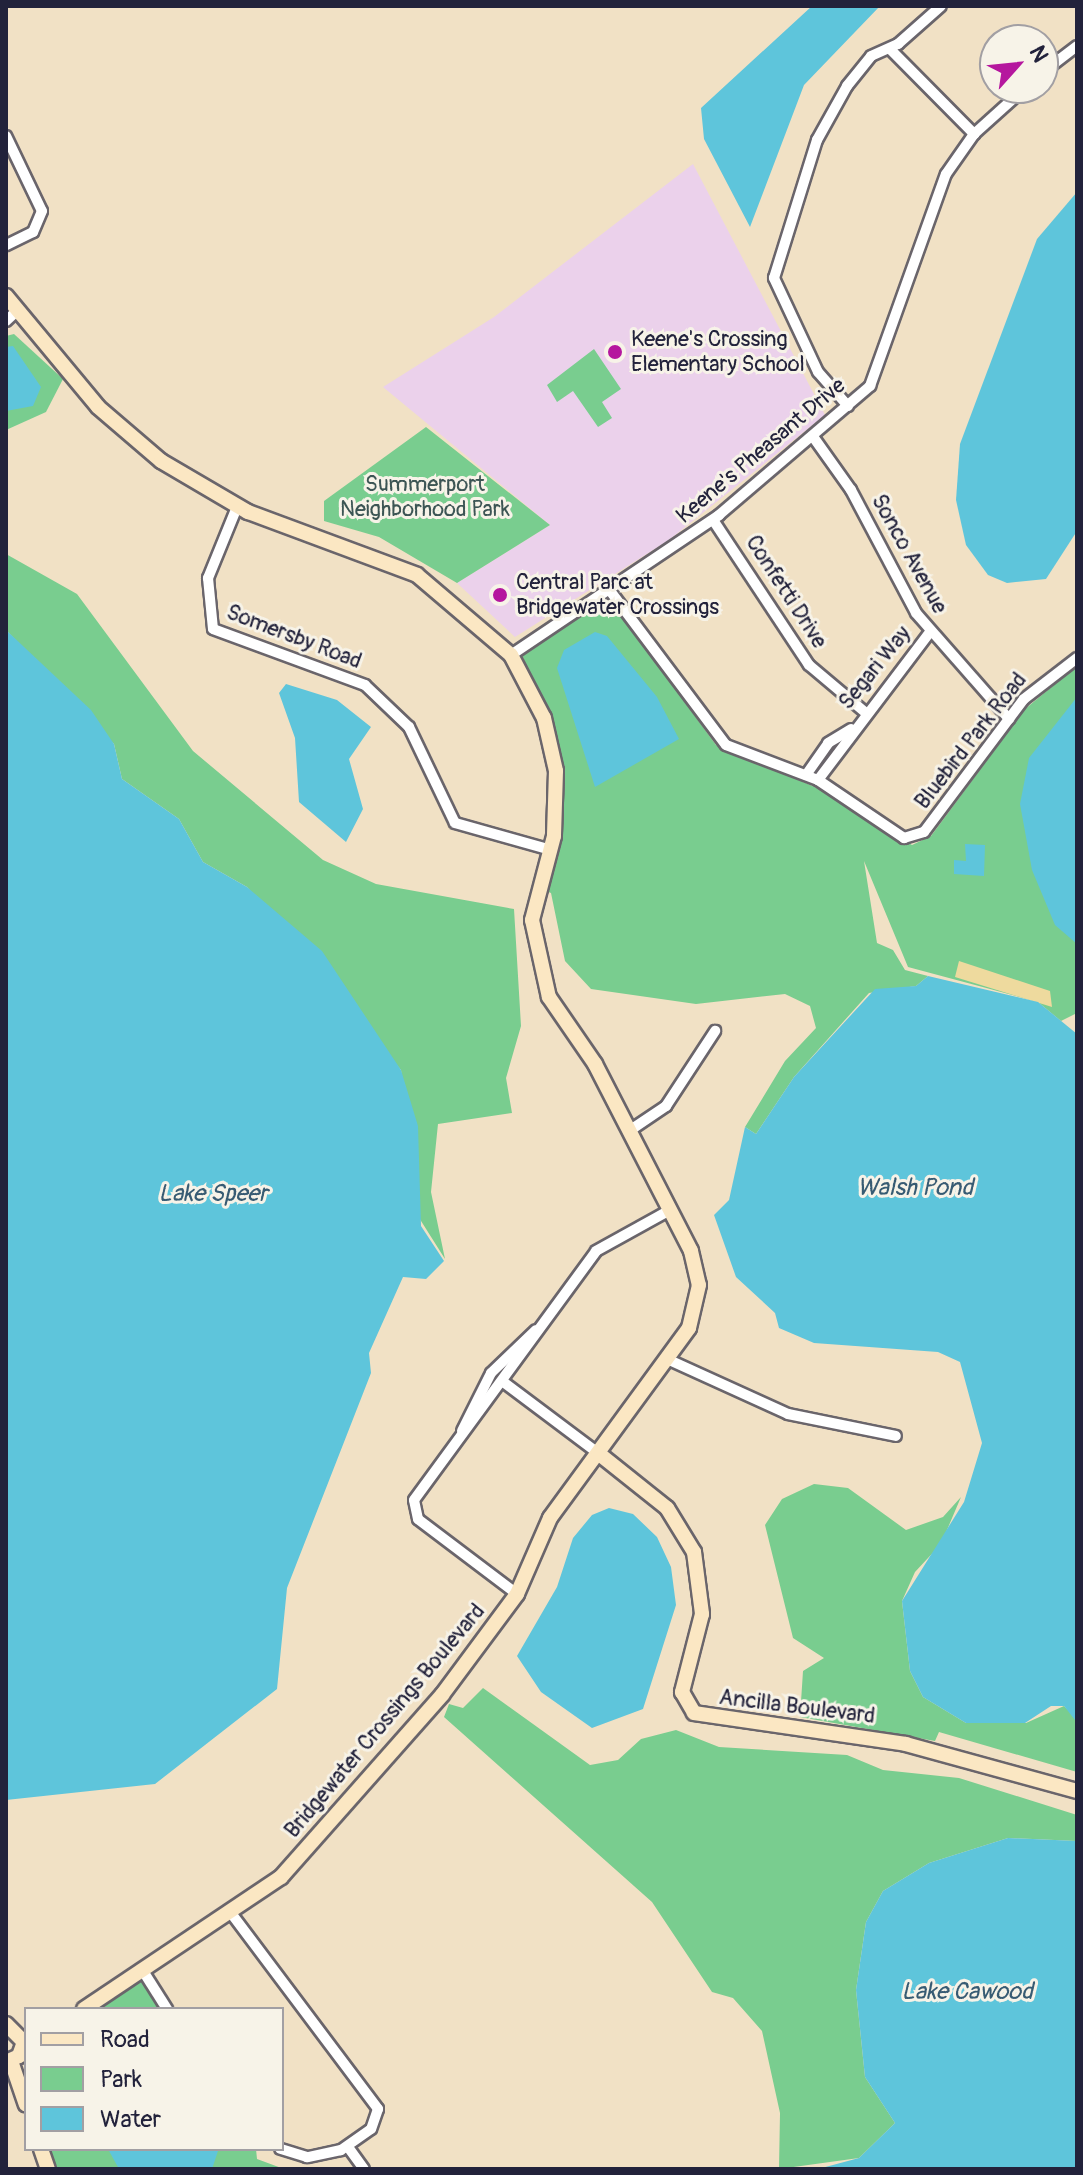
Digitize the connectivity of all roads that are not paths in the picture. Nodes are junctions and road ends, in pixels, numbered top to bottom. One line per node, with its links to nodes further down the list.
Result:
1 (941, 6): 3 (street)
2 (1077, 46): 4 (street)
3 (890, 49): 6 (street); 12 (street)
4 (1059, 60)
5 (1007, 104): 6 (street, Keene's Pheasant Drive)
6 (974, 134): 12 (street, Keene's Pheasant Drive)
7 (6, 136): 8 (street)
8 (6, 245)
9 (6, 296): 10 (street, Bridgewater Crossings Boulevard)
10 (18, 310): 11 (street); 14 (street, Bridgewater Crossings Boulevard)
11 (6, 321)
12 (848, 406): 13 (street, Keene's Pheasant Drive)
13 (814, 438): 15 (street, Keene's Pheasant Drive); 17 (street, Sonco Avenue)
14 (237, 507): 18 (street, Bridgewater Crossings Boulevard); 25 (street, Somersby Road)
15 (713, 520): 16 (street, Keene's Pheasant Drive); 20 (street, Confetti Drive)
16 (611, 592): 18 (street, Keene's Pheasant Drive); 23 (street, Bluebird Park Road)
17 (930, 632): 20 (street, Segari Way); 21 (street, Sonco Avenue)
18 (511, 655): 25 (street, Bridgewater Crossings Boulevard)
19 (1077, 658): 21 (street, Bluebird Park Road)
20 (866, 713): 22 (street, Segari Way)
21 (1009, 719): 24 (street, Bluebird Park Road)
22 (851, 729): 23 (street, Segari Way); 24 (street, Segari Way)
23 (806, 775): 24 (street, Bluebird Park Road)
24 (818, 780)
25 (551, 850): 27 (street, Bridgewater Crossings Boulevard)
26 (715, 1031): 27 (street)
27 (629, 1131): 28 (street, Bridgewater Crossings Boulevard)
28 (670, 1210): 29 (street); 30 (street, Bridgewater Crossings Boulevard)
29 (539, 1327): 31 (street); 32 (street)
30 (667, 1359): 33 (street); 34 (street, Bridgewater Crossings Boulevard)
31 (502, 1381): 32 (street); 34 (street, Ancilla Boulevard)
32 (461, 1433): 35 (street)
33 (896, 1436)
34 (598, 1453): 35 (street, Bridgewater Crossings Boulevard); 36 (street, Ancilla Boulevard)
35 (517, 1594): 37 (street, Bridgewater Crossings Boulevard)
36 (1077, 1791)
37 (231, 1913): 38 (street, Bridgewater Crossings Boulevard); 45 (street)
38 (143, 1971): 39 (street, Bridgewater Crossings Boulevard); 40 (street)
39 (87, 2007)
40 (166, 2007)
41 (6, 2024): 42 (street)
42 (24, 2036): 43 (street)
43 (9, 2061): 44 (street)
44 (24, 2100)
45 (348, 2147): 46 (street); 47 (street)
46 (284, 2150)
47 (364, 2169)

